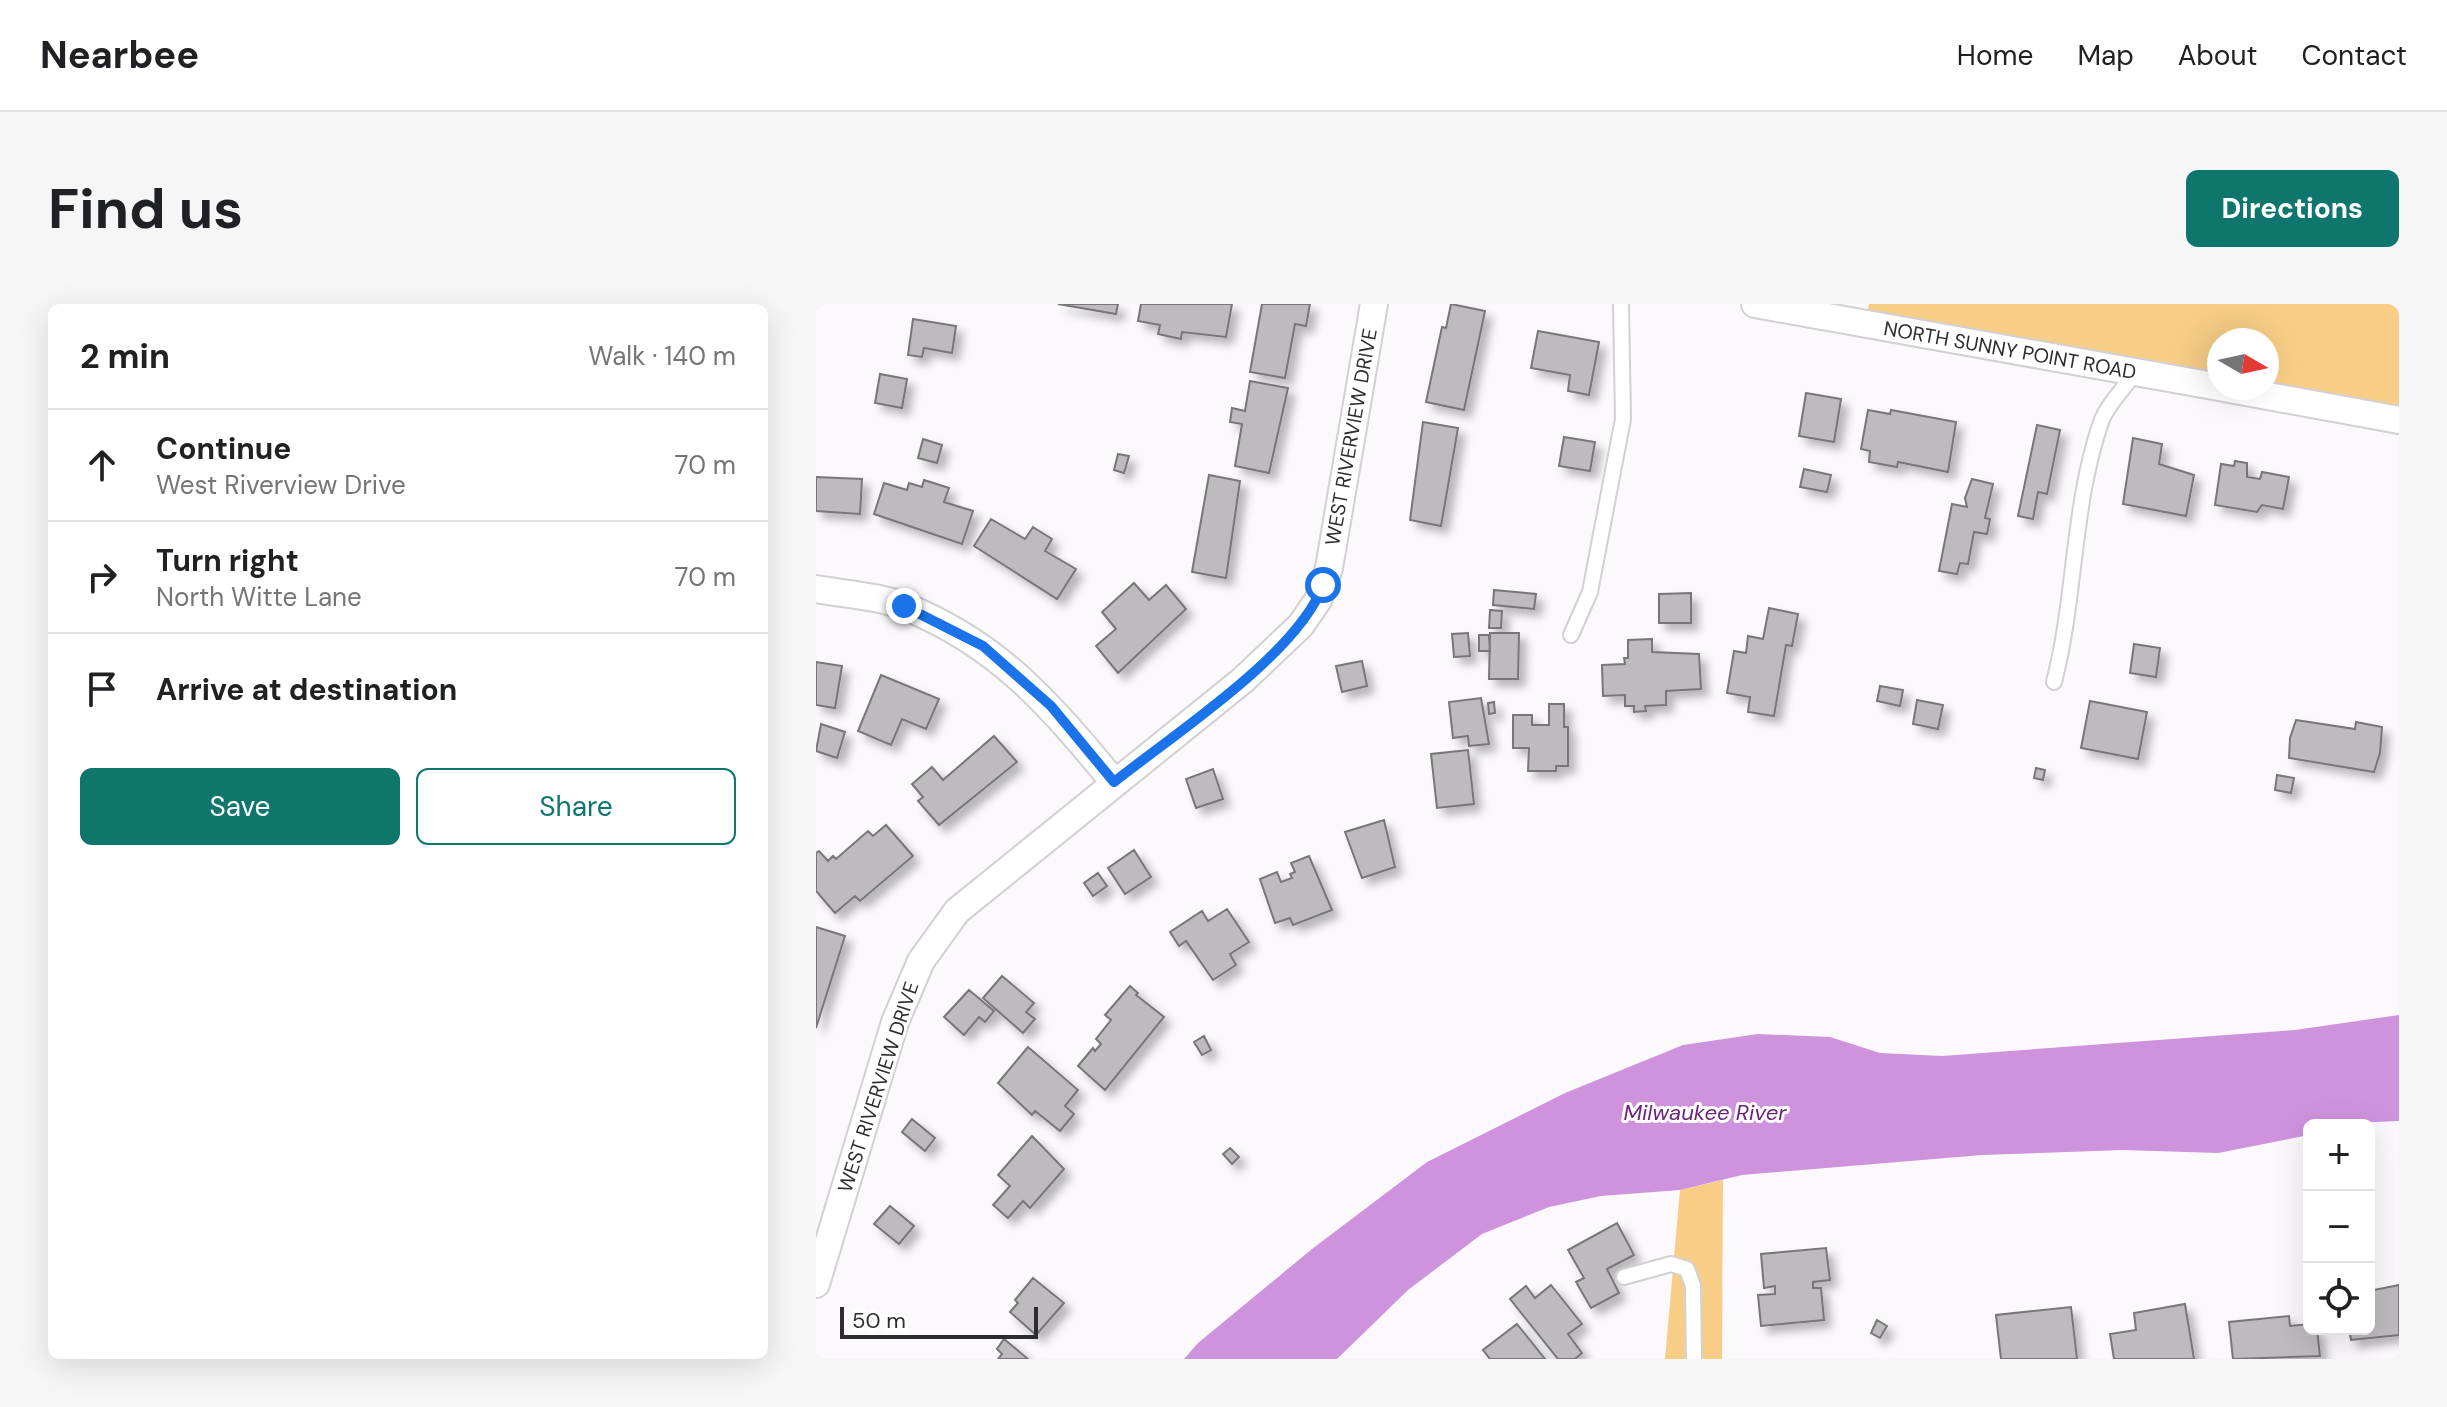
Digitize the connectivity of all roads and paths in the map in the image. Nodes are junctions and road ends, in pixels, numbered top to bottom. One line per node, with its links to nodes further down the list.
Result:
1 (1374, 304): 12 (street, WEST RIVERVIEW DRIVE)
2 (1621, 304): 10 (lane)
3 (1755, 304): 4 (street, NORTH SUNNY POINT ROAD)
4 (1822, 310): 5 (street, NORTH SUNNY POINT ROAD)
5 (2136, 372): 6 (street, NORTH SUNNY POINT ROAD); 11 (lane)
6 (2207, 385)
7 (2279, 398): 8 (street, NORTH SUNNY POINT ROAD)
8 (2399, 420)
9 (816, 589): 12 (street)
10 (1571, 635)
11 (2054, 682)
12 (1114, 782): 14 (street, WEST RIVERVIEW DRIVE)
13 (1624, 1277): 15 (lane)
14 (816, 1284)
15 (1694, 1359)

